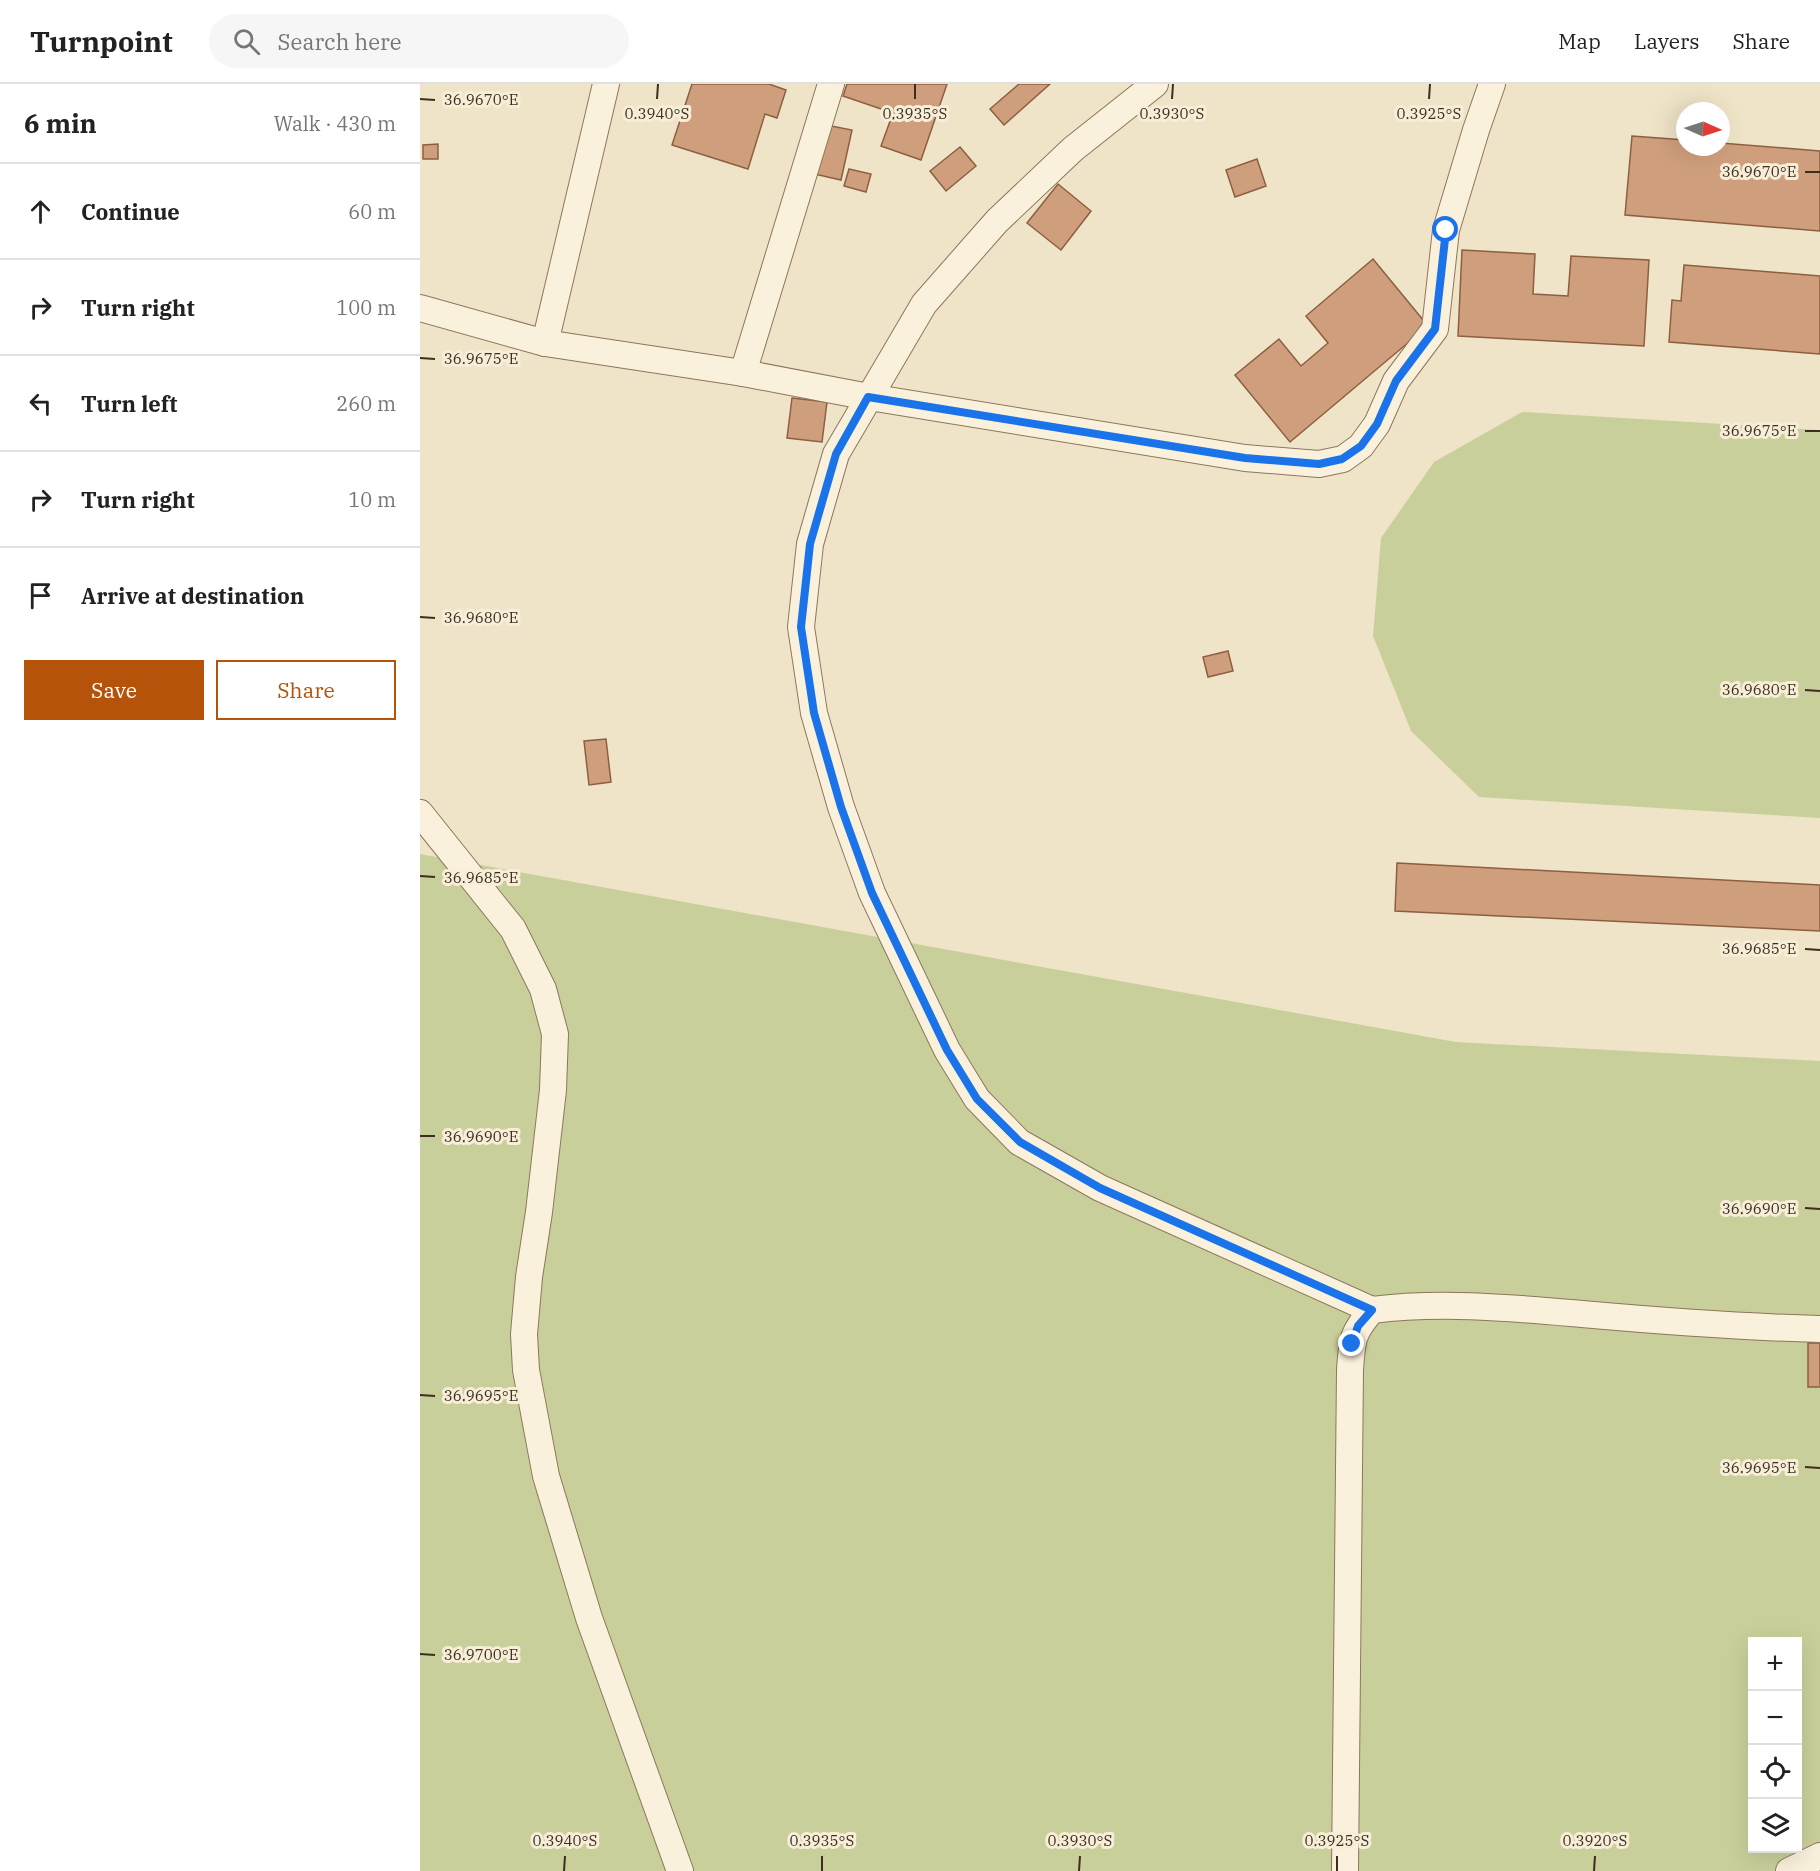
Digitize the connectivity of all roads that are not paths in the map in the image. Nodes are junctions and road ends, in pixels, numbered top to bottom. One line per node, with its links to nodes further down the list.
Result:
1 (606, 84): 6 (street)
2 (831, 84): 7 (street)
3 (1155, 84): 8 (street)
4 (1492, 84): 8 (street)
5 (420, 308): 6 (street)
6 (545, 343): 7 (street)
7 (743, 373): 8 (street)
8 (868, 397): 10 (street)
9 (420, 813): 13 (street)
10 (1372, 1310): 11 (street); 14 (street)
11 (1820, 1329)
12 (1820, 1856): 15 (street)
13 (680, 1871)
14 (1345, 1871)
15 (1789, 1871)

